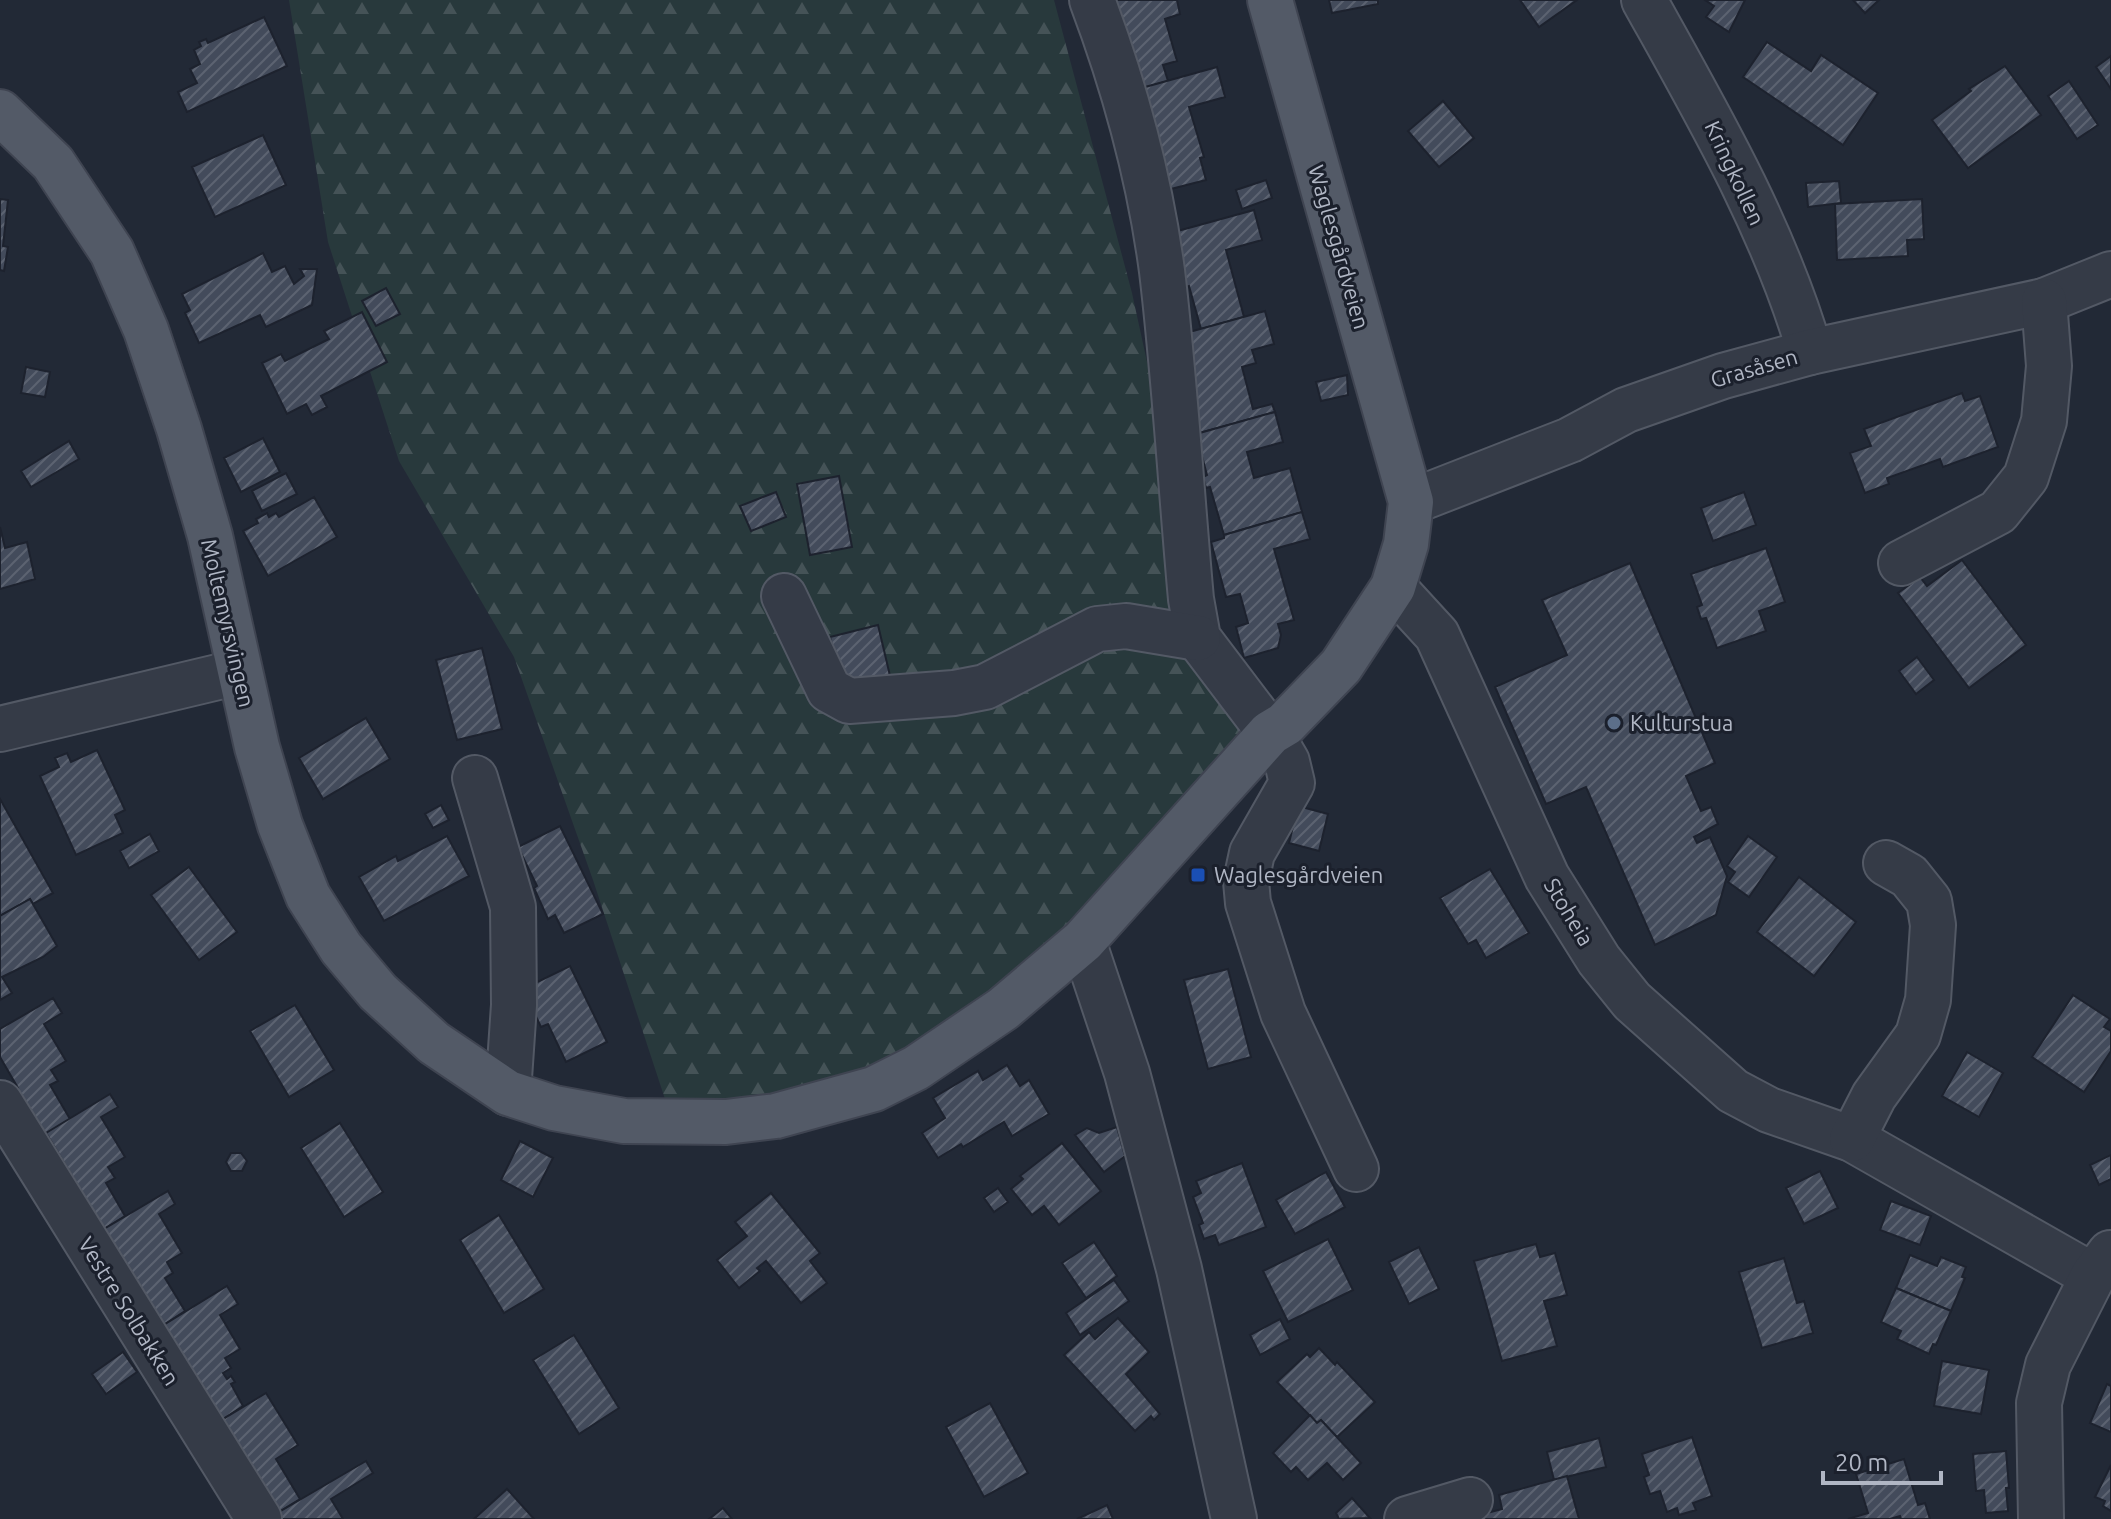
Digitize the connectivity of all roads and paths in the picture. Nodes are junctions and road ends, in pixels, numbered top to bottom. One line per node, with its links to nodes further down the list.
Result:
1 (1092, 0): 12 (street)
2 (1270, 0): 8 (main road, Waglesgårdveien)
3 (1644, 0): 7 (street, Kringkollen)
4 (0, 112): 13 (main road, Moltemyrsvingen)
5 (2111, 274): 6 (street, Grasåsen)
6 (2044, 301): 7 (street, Grasåsen); 9 (street)
7 (1810, 352): 8 (street, Grasåsen)
8 (1411, 502): 10 (main road, Waglesgårdveien)
9 (1901, 563)
10 (1393, 587): 15 (main road, Waglesgårdveien); 21 (street, Stoheia)
11 (784, 596): 12 (street)
12 (1198, 638): 15 (street)
13 (239, 672): 14 (street); 19 (main road, Moltemyrsvingen)
14 (0, 729)
15 (1270, 733): 18 (main road, Waglesgårdveien); 22 (street)
16 (475, 778): 19 (street)
17 (1886, 863): 21 (street)
18 (1083, 941): 19 (main road, Moltemyrsvingen); 26 (street)
19 (508, 1093)
20 (0, 1103): 25 (street, Vestre Solbakken)
21 (1852, 1139): 23 (street, Stoheia)
22 (1356, 1169)
23 (2102, 1264): 28 (street)
24 (1470, 1500): 27 (street)
25 (259, 1519)
26 (1234, 1519)
27 (1407, 1519)
28 (2041, 1519)

